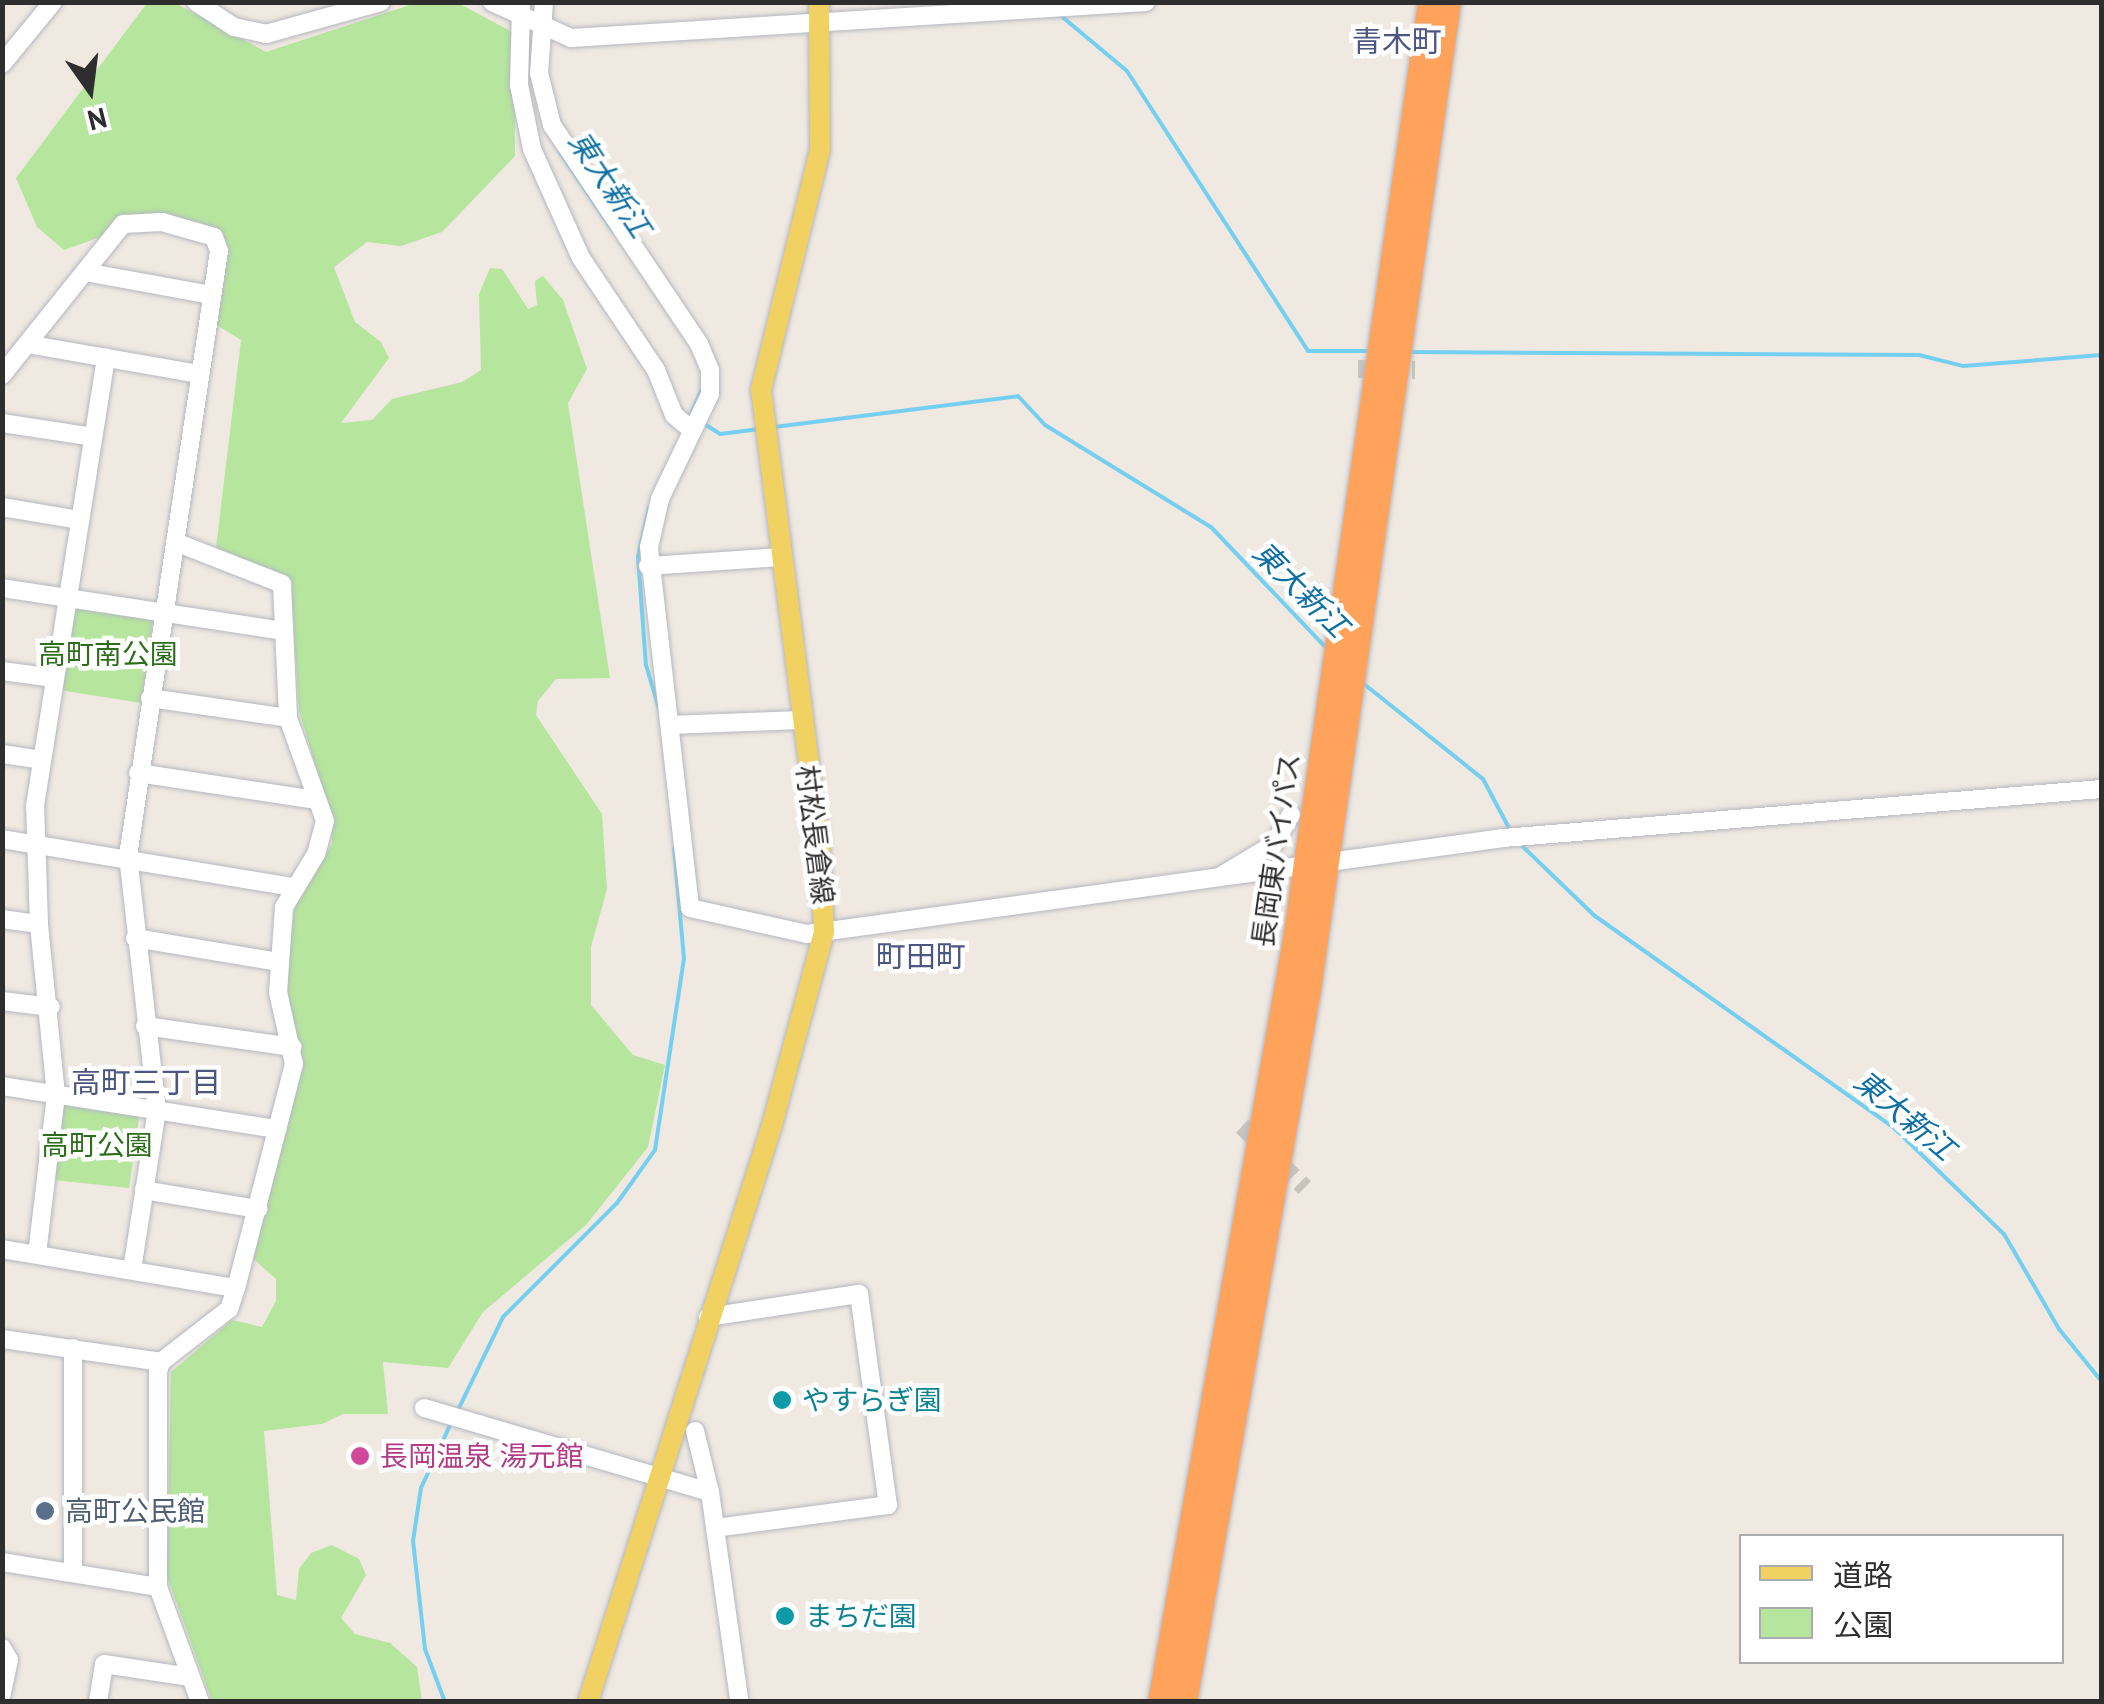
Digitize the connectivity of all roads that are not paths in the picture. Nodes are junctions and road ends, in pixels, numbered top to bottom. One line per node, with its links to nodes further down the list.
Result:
1 (53, 2): 12 (street)
2 (196, 2): 3 (street)
3 (381, 2)
4 (492, 2): 9 (street)
5 (544, 2): 11 (street)
6 (1146, 2): 10 (street)
7 (1430, 2): 46 (highway, 長岡東バイパス)
8 (1448, 2): 46 (highway, 長岡東バイパス)
9 (521, 8): 11 (street); 20 (street)
10 (820, 13): 11 (street); 25 (main road, 村松長倉線)
11 (542, 28): 20 (street)
12 (2, 64)
13 (85, 272): 14 (street); 14 (street); 15 (street)
14 (212, 295): 17 (street)
15 (27, 344): 16 (street); 18 (street)
16 (106, 358): 17 (street); 21 (street)
17 (199, 374): 24 (street)
18 (2, 375)
19 (2, 423): 21 (street)
20 (692, 430): 26 (street)
21 (93, 438): 23 (street)
22 (2, 507): 23 (street)
23 (80, 520): 28 (street)
24 (176, 542): 29 (street); 30 (street)
25 (780, 557): 26 (street); 35 (main road, 村松長倉線)
26 (648, 566): 36 (street)
27 (2, 588): 28 (street)
28 (68, 598): 29 (street); 32 (street)
29 (164, 614): 30 (street); 33 (street)
30 (284, 631): 34 (street)
31 (2, 671): 32 (street)
32 (54, 678): 38 (street)
33 (150, 698): 34 (street); 39 (street)
34 (288, 718): 41 (street)
35 (798, 720): 36 (street); 51 (main road, 村松長倉線)
36 (671, 725): 51 (street)
37 (2, 754): 38 (street)
38 (42, 760): 44 (street)
39 (138, 773): 41 (street); 45 (street)
40 (2102, 789): 46 (street)
41 (317, 800): 48 (street)
42 (1291, 814): 47 (street)
43 (2, 839): 44 (street)
44 (33, 844): 45 (street); 50 (street)
45 (128, 856): 48 (street); 52 (street)
46 (1316, 864): 47 (street); 84 (highway, 長岡東バイパス); 88 (highway, 長岡東バイパス)
47 (1220, 877): 51 (street)
48 (292, 887): 53 (street)
49 (2, 919): 50 (street)
50 (38, 924): 55 (street)
51 (824, 932): 68 (main road, 村松長倉線)
52 (135, 938): 53 (street); 56 (street)
53 (278, 962): 57 (street)
54 (2, 1001): 55 (street)
55 (51, 1007): 59 (street)
56 (146, 1026): 57 (street); 60 (street)
57 (293, 1047): 61 (street)
58 (2, 1086): 59 (street)
59 (56, 1094): 60 (street); 65 (street)
60 (157, 1110): 61 (street); 62 (street)
61 (278, 1128): 63 (street)
62 (144, 1190): 63 (street); 66 (street)
63 (258, 1209): 67 (street)
64 (2, 1249): 65 (street)
65 (37, 1254): 66 (street)
66 (132, 1270): 67 (street)
67 (236, 1288): 71 (street)
68 (708, 1317): 74 (main road, 村松長倉線); 76 (street)
69 (2, 1339): 70 (street)
70 (72, 1348): 71 (street); 78 (street)
71 (161, 1362): 79 (street)
72 (424, 1408): 74 (street)
73 (694, 1431): 75 (street)
74 (657, 1476): 75 (street); 87 (main road, 村松長倉線)
75 (710, 1492): 76 (street)
76 (716, 1528): 83 (street)
77 (2, 1562): 78 (street)
78 (73, 1573): 79 (street)
79 (158, 1586): 81 (street)
80 (2, 1648): 82 (street)
81 (190, 1677): 85 (street); 86 (street)
82 (2, 1694)
83 (739, 1698)
84 (1185, 1699)
85 (98, 1702)
86 (200, 1702)
87 (588, 1702)
88 (1160, 1702)

